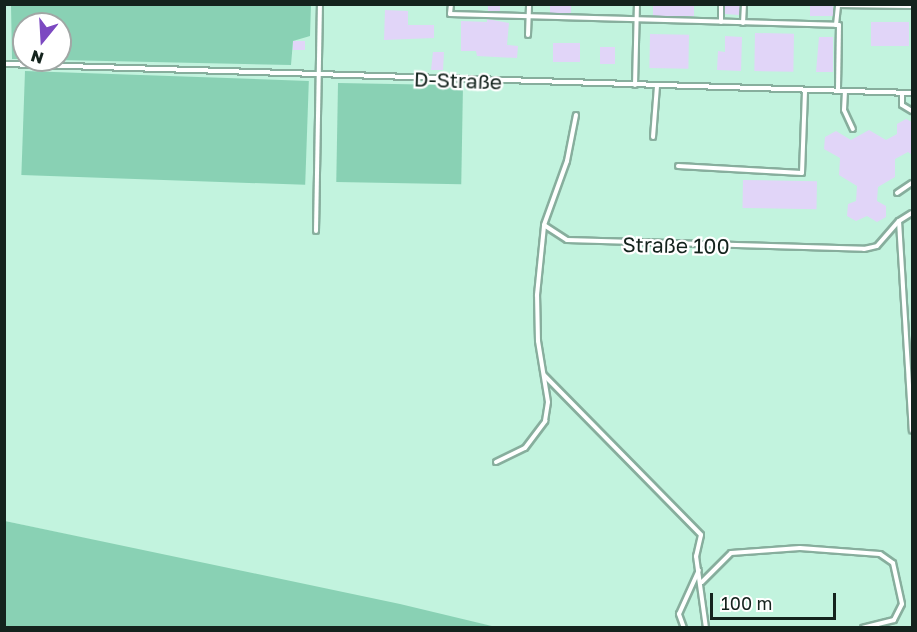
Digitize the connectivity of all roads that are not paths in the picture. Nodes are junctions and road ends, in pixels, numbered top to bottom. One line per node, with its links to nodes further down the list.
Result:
1 (320, 4): 16 (lane)
2 (451, 4): 9 (lane)
3 (529, 4): 9 (lane)
4 (638, 4): 10 (lane)
5 (721, 4): 11 (lane)
6 (744, 4): 12 (lane)
7 (838, 5): 8 (lane); 13 (lane)
8 (912, 6)
9 (529, 16): 10 (lane); 14 (lane)
10 (637, 20): 11 (lane); 17 (lane)
11 (721, 22): 12 (lane)
12 (743, 23): 13 (lane)
13 (836, 25): 20 (lane)
14 (528, 35)
15 (4, 64): 16 (lane, D-Straße)
16 (316, 76): 17 (lane, D-Straße); 34 (lane)
17 (635, 85): 18 (lane, D-Straße)
18 (657, 86): 19 (lane, D-Straße); 27 (lane)
19 (805, 90): 20 (lane, D-Straße); 28 (lane)
20 (838, 91): 21 (lane, D-Straße)
21 (845, 91): 22 (lane, D-Straße); 26 (lane)
22 (902, 93): 23 (lane, D-Straße); 24 (lane)
23 (912, 93)
24 (912, 111)
25 (576, 116): 33 (lane)
26 (853, 129)
27 (653, 137)
28 (678, 166)
29 (912, 183): 30 (lane)
30 (897, 193)
31 (912, 213): 32 (lane, Straße 100)
32 (899, 221): 33 (lane, Straße 100); 36 (lane)
33 (544, 225): 35 (lane)
34 (316, 231)
35 (544, 375): 37 (lane); 38 (lane)
36 (912, 431)
37 (496, 462)
38 (699, 570): 39 (lane); 40 (lane)
39 (702, 582): 41 (lane); 42 (lane)
40 (684, 627)
41 (706, 627)
42 (863, 627)

